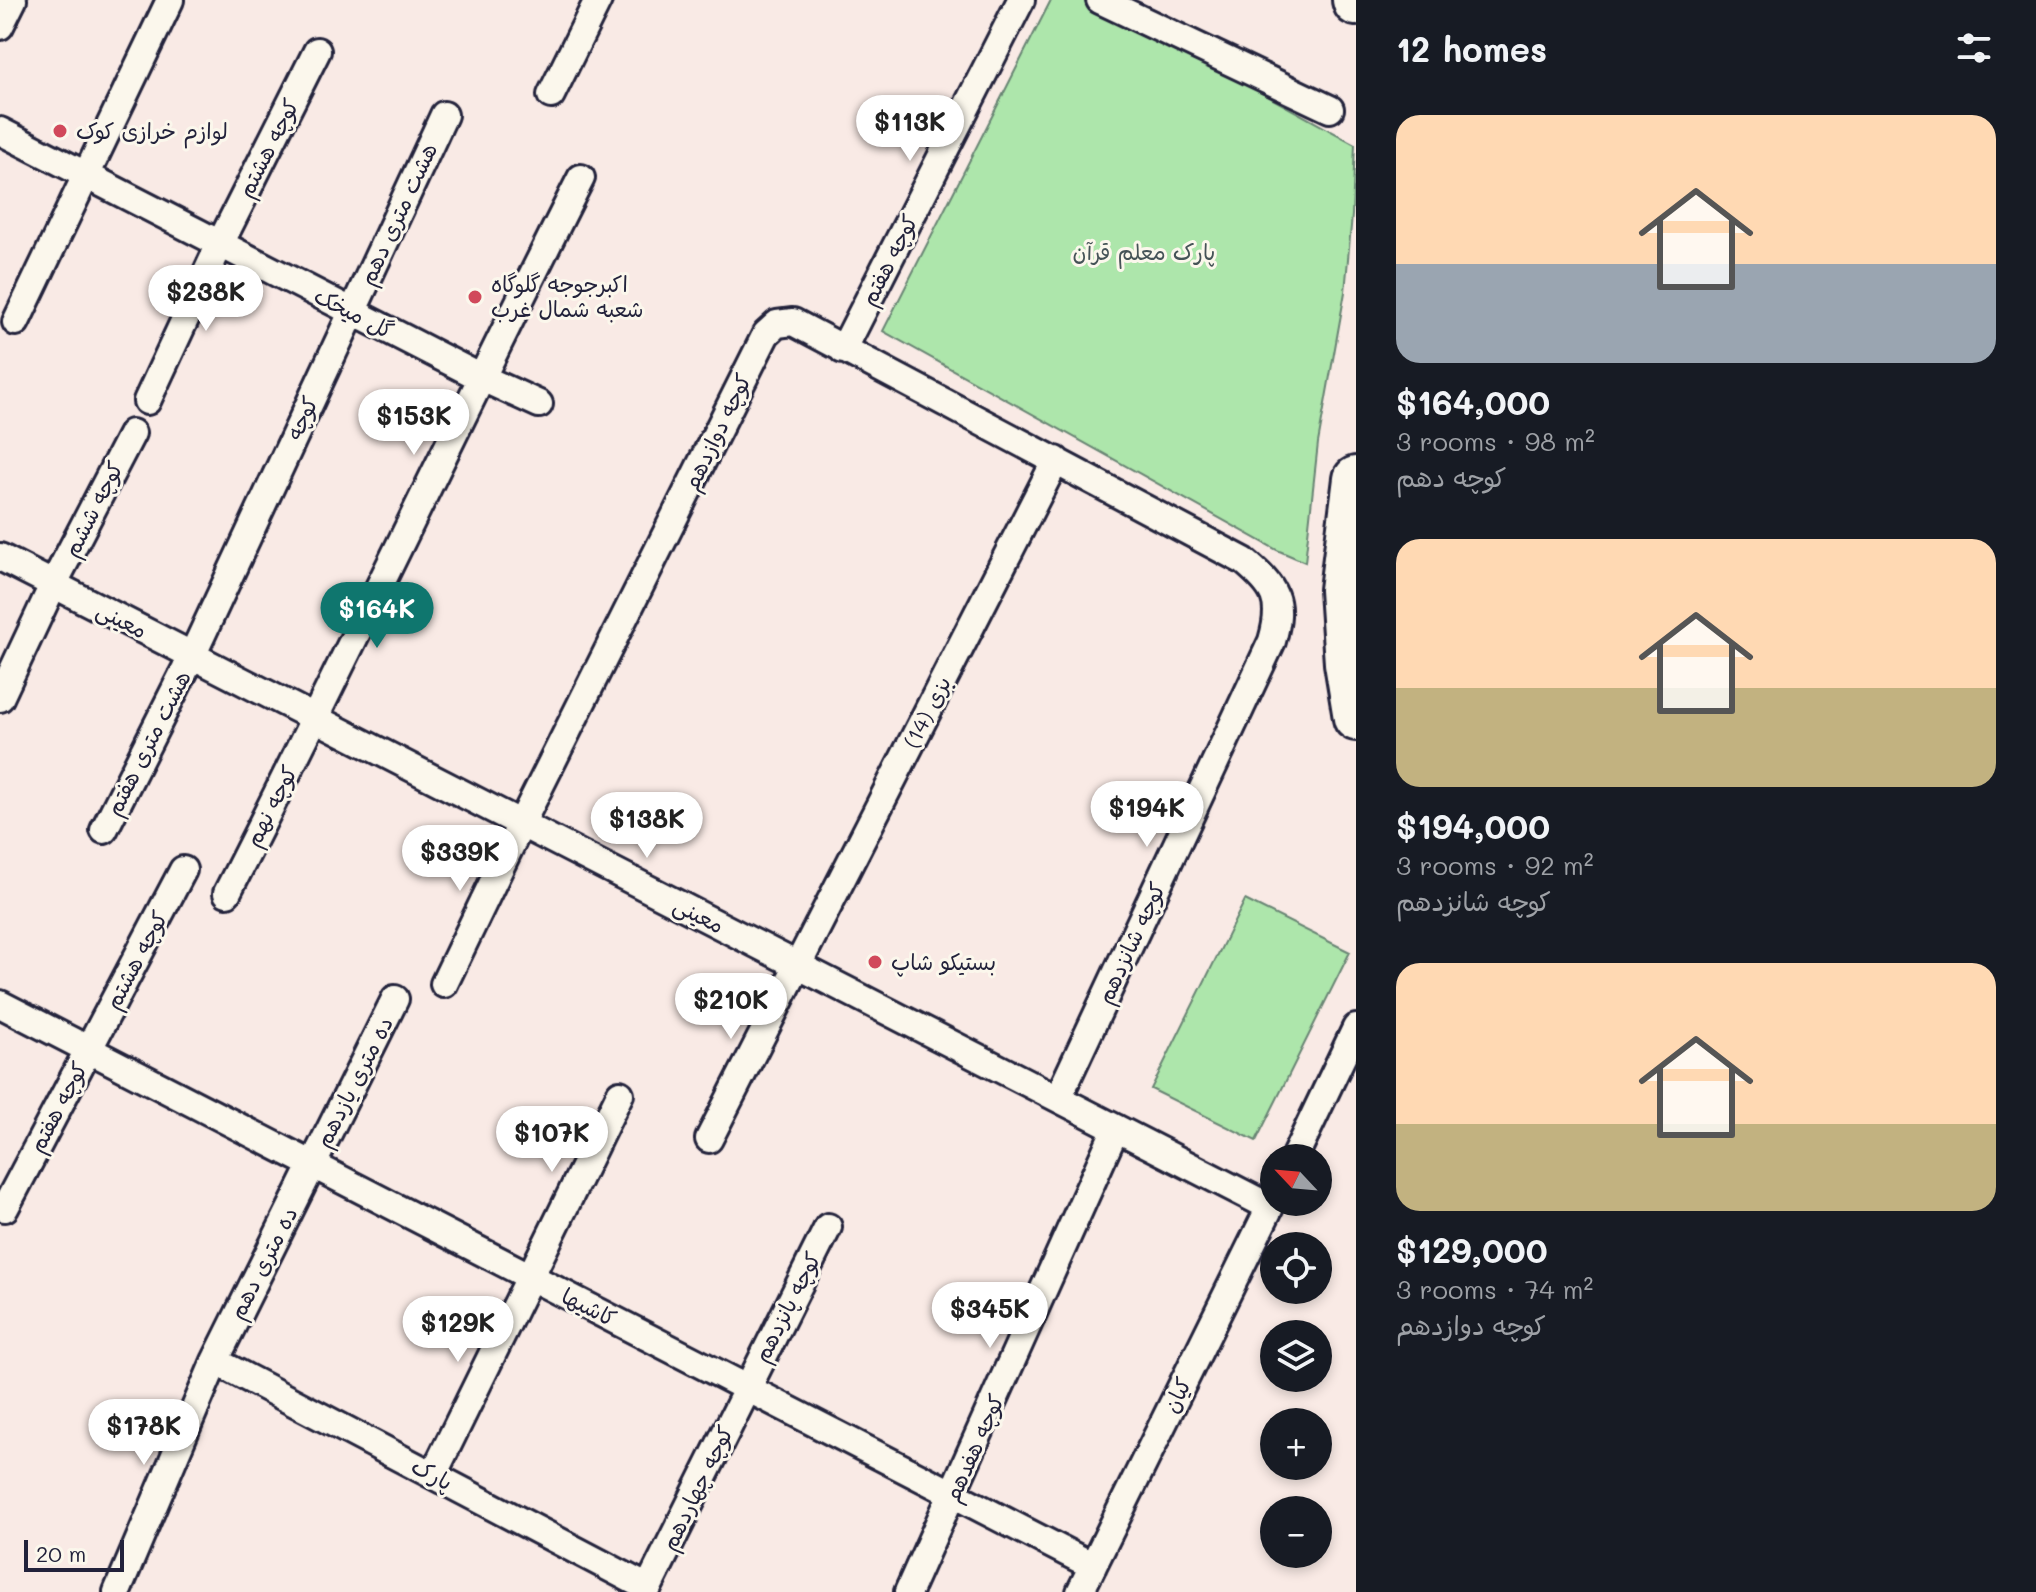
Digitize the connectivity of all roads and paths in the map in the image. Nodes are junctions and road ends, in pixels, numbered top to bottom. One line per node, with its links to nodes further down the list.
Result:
1 (13, 0): 6 (street)
2 (170, 0): 12 (street)
3 (598, 0): 8 (street)
4 (1021, 0): 17 (street, کوچه هفتم)
5 (1100, 0): 9 (street)
6 (0, 26)
7 (317, 51): 14 (street, کوچه هشتم)
8 (551, 95)
9 (1330, 109)
10 (444, 115): 15 (street, هشت متری دهم)
11 (0, 131): 12 (street, گل میخک)
12 (87, 176): 14 (street, گل میخک); 16 (street)
13 (581, 178): 18 (street)
14 (220, 244): 15 (street, گل میخک); 19 (street)
15 (352, 312): 18 (street, گل میخک); 27 (street, کوچه)
16 (16, 322)
17 (843, 350): 22 (street, کوچه دوازدهم); 31 (street, کوچه دوازدهم)
18 (480, 377): 20 (street, گل میخک); 30 (street, کوچه نهم)
19 (147, 401)
20 (539, 404)
21 (132, 433): 25 (street, کوچه ششم)
22 (1056, 460): 26 (street, کوچه دوازدهم); 35 (street, بزی (14))
23 (1356, 479): 29 (highway)
24 (0, 557): 25 (street, معینی)
25 (53, 585): 27 (street, معینی); 28 (street, کوچه ششم)
26 (1278, 611): 42 (street, کوچه شانزدهم)
27 (192, 656): 30 (street, معینی); 32 (street, هشت متری هفتم)
28 (0, 698)
29 (1356, 718)
30 (315, 719): 31 (street, معینی); 34 (street, کوچه نهم)
31 (521, 824): 35 (street, معینی); 36 (street)
32 (104, 830)
33 (183, 870): 40 (street, کوچه هشتم)
34 (227, 893)
35 (798, 965): 42 (street, معینی); 44 (street, بزی (14))
36 (444, 984)
37 (395, 999): 46 (street, ده متری یازدهم)
38 (0, 1004): 40 (street, کاشیها)
39 (1356, 1028): 45 (street)
40 (89, 1050): 46 (street, کاشیها); 48 (street, کوچه هفتم)
41 (620, 1094): 51 (street)
42 (1058, 1098): 43 (street, معینی)
43 (1116, 1128): 47 (street, معینی); 55 (street, کوچه هفدهم)
44 (709, 1139)
45 (1301, 1144)
46 (313, 1165): 51 (street, کاشیها); 52 (street, ده متری دهم)
47 (1260, 1197)
48 (5, 1208)
49 (1266, 1216): 56 (street, کیان)
50 (828, 1227): 53 (street, کوچه پانزدهم)
51 (529, 1276): 53 (street, کاشیها); 54 (street)
52 (215, 1361): 54 (street, پارک); 58 (street, ده متری دهم)
53 (747, 1388): 55 (street, کاشیها); 57 (street, کوچه چهاردهم)
54 (433, 1475): 57 (street, پارک)
55 (953, 1494): 56 (street, کاشیها); 59 (street, کوچه هفدهم)
56 (1093, 1566): 60 (street, کیان)
57 (648, 1588)
58 (117, 1592)
59 (908, 1592)
60 (1080, 1592)

